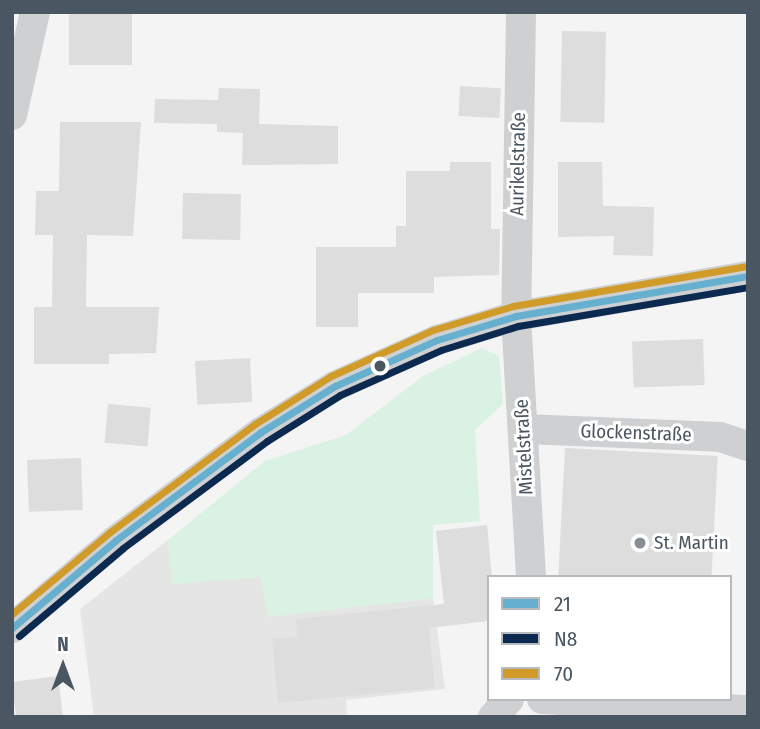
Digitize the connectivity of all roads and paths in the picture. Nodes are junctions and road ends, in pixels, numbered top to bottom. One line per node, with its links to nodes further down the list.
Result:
1 (35, 12): 3 (street)
2 (521, 12): 5 (street, Aurikelstraße)
3 (12, 115)
4 (748, 276): 5 (street)
5 (516, 317): 6 (street, Mistelstraße); 9 (street)
6 (524, 429): 7 (street, Glockenstraße); 8 (street, Mistelstraße)
7 (748, 446)
8 (531, 575)
9 (12, 628)
10 (507, 701): 13 (street)
11 (579, 701): 12 (street)
12 (748, 710)
13 (493, 717)

